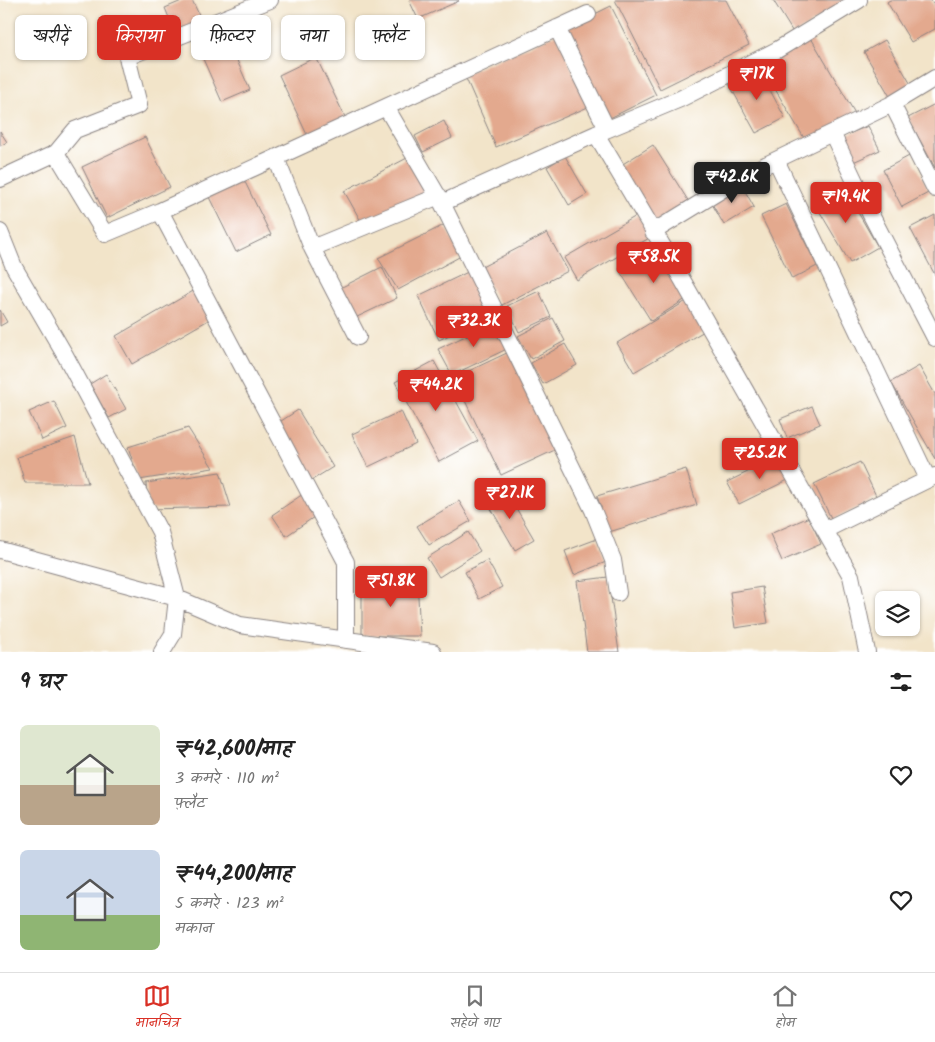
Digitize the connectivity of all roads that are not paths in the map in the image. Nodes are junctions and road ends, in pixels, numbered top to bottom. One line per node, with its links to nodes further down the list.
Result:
1 (270, 0): 10 (street)
2 (859, 0): 8 (street)
3 (588, 14): 4 (street)
4 (557, 28): 7 (street); 8 (street)
5 (935, 78): 6 (street)
6 (892, 104): 9 (street); 14 (street)
7 (386, 107): 11 (street); 15 (street)
8 (601, 131): 15 (street); 17 (street)
9 (832, 133): 12 (street); 21 (street)
10 (56, 153): 13 (street); 16 (street)
11 (276, 158): 16 (street); 19 (street)
12 (776, 160): 17 (street); 22 (street)
13 (0, 179)
14 (935, 189)
15 (440, 200): 19 (street); 25 (street)
16 (160, 211): 27 (street)
17 (653, 232): 23 (street)
18 (1, 238): 26 (street)
19 (312, 248): 20 (street)
20 (358, 337)
21 (935, 338)
22 (931, 477): 23 (street)
23 (825, 530): 30 (street)
24 (0, 550): 26 (street)
25 (618, 593)
26 (177, 598): 27 (street); 28 (street)
27 (344, 644): 29 (street)
28 (162, 652)
29 (433, 652)
30 (867, 652)

